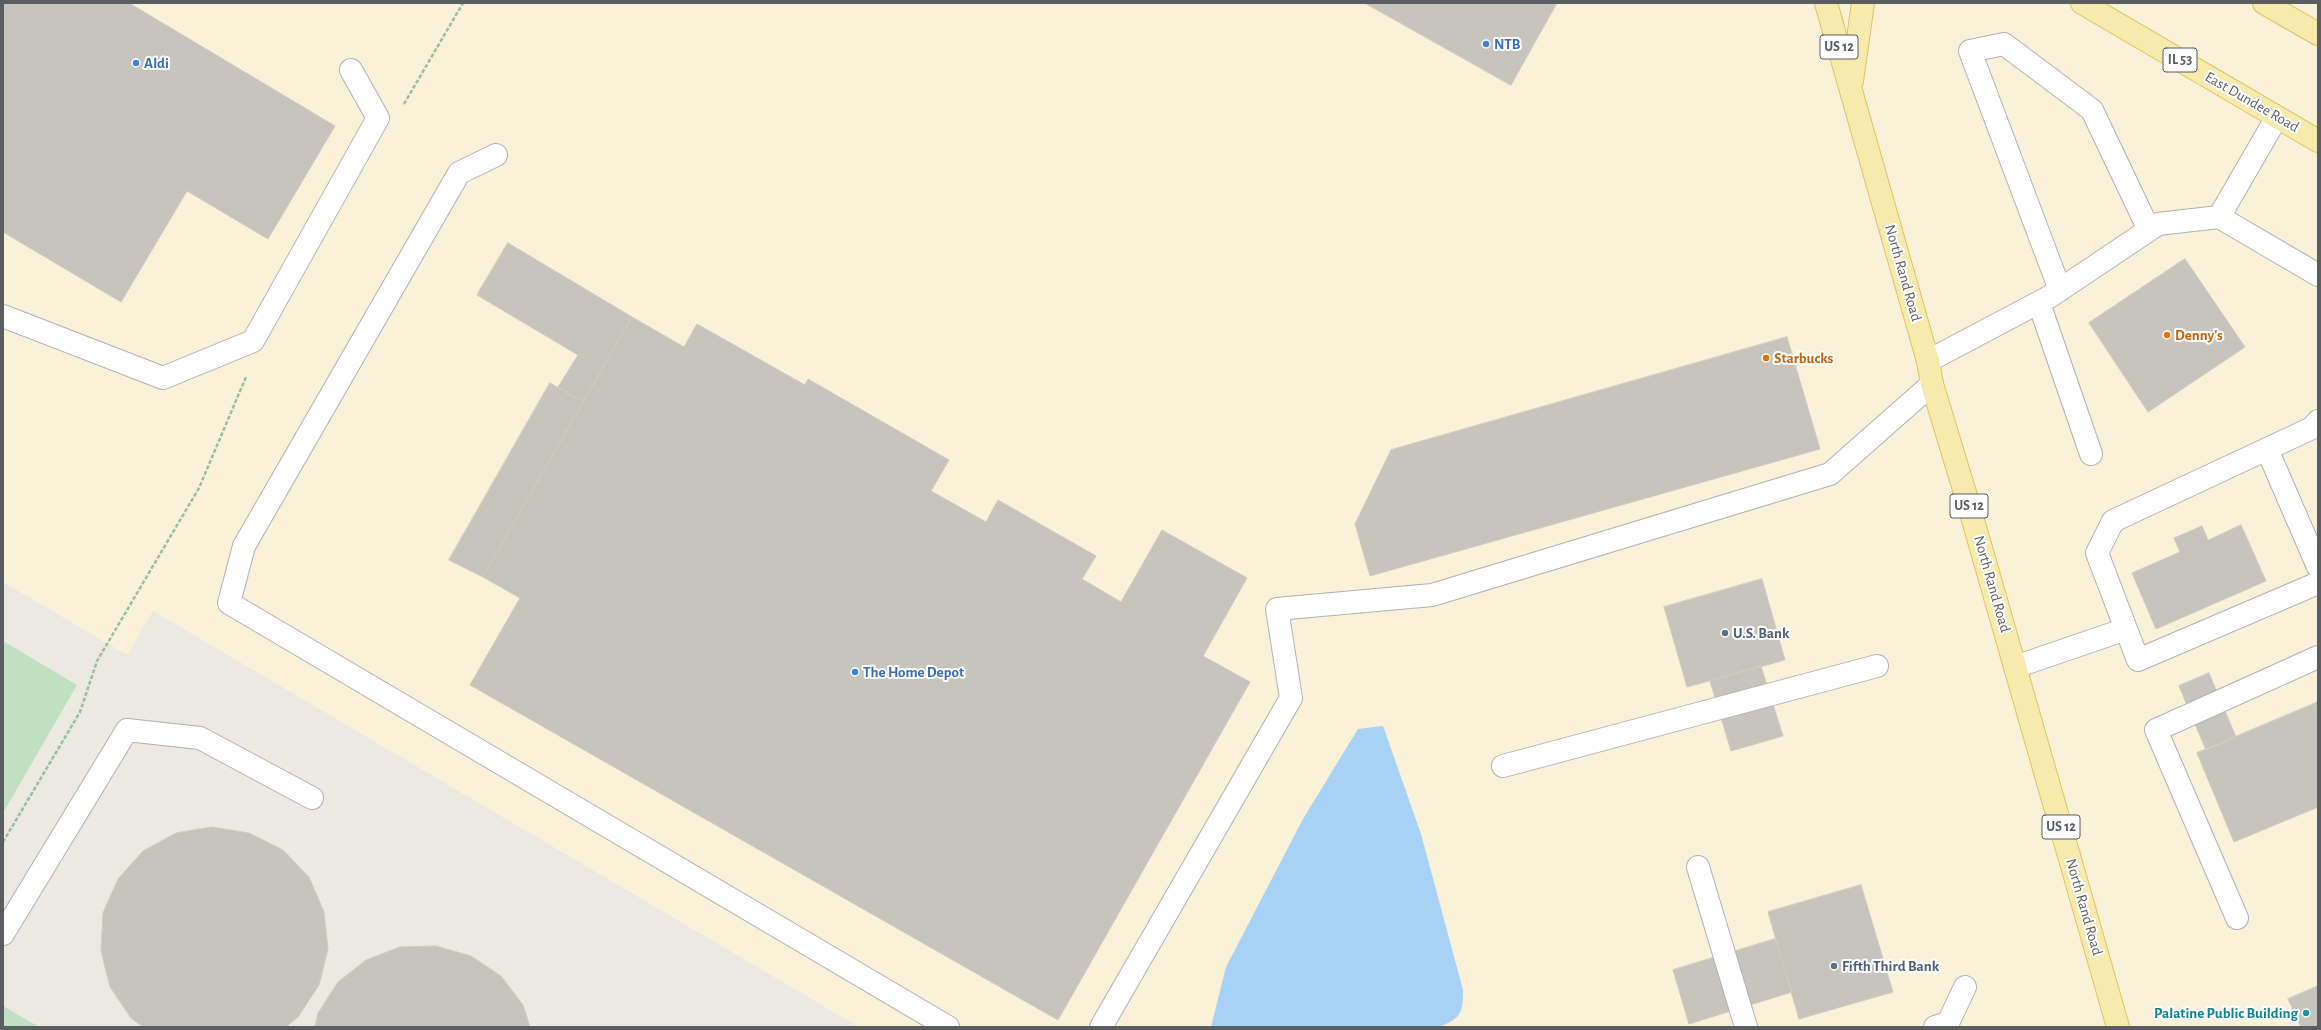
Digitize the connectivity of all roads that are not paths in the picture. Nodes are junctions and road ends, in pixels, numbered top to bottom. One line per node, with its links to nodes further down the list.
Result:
1 (1826, 3): 7 (main road, North Rand Road / US 12)
2 (1863, 3): 7 (main road)
3 (2082, 3): 8 (main road, East Dundee Road / IL 53)
4 (2264, 3): 5 (main road)
5 (2318, 34)
6 (351, 70): 16 (lane)
7 (1851, 90): 17 (main road, North Rand Road / US 12)
8 (2277, 117): 9 (main road, East Dundee Road / IL 53); 11 (lane)
9 (2318, 141)
10 (496, 155): 34 (lane)
11 (2219, 217): 12 (lane); 13 (lane)
12 (2149, 230): 14 (lane); 14 (lane)
13 (2318, 275)
14 (2060, 290): 15 (lane)
15 (2039, 303): 17 (lane); 21 (lane)
16 (3, 316)
17 (1928, 361): 18 (main road, North Rand Road / US 12)
18 (1932, 384): 27 (main road, North Rand Road / US 12); 35 (lane)
19 (2318, 421): 20 (lane)
20 (2266, 449): 22 (lane); 24 (lane)
21 (2091, 454)
22 (2318, 567)
23 (2318, 583): 24 (lane)
24 (2126, 629): 27 (lane)
25 (2318, 657): 31 (lane)
26 (1877, 666): 28 (lane)
27 (2015, 667): 38 (main road, North Rand Road / US 12)
28 (1503, 766)
29 (312, 798): 32 (lane)
30 (1698, 867): 36 (lane)
31 (2237, 918)
32 (3, 934)
33 (1964, 987): 37 (lane)
34 (948, 1027)
35 (1101, 1027)
36 (1746, 1027)
37 (1935, 1027)
38 (2118, 1027)

